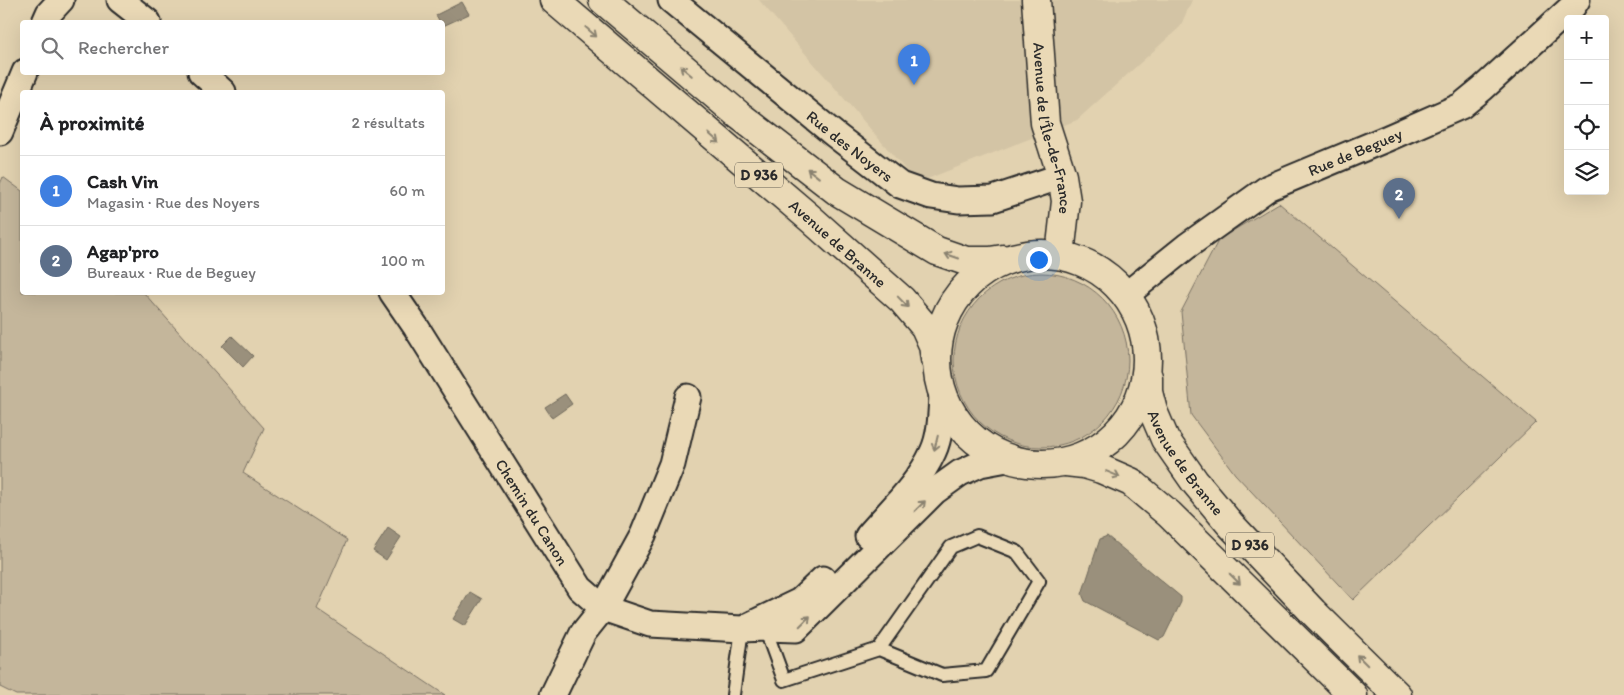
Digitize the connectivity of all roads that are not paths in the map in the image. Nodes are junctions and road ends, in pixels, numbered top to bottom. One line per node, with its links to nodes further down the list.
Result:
1 (62, 0): 8 (street)
2 (120, 0): 9 (street)
3 (554, 0): 20 (main road, Avenue de Branne / D 936, one-way to 20)
4 (603, 0): 16 (main road, D 936, one-way to 4)
5 (671, 0): 14 (street, Rue des Noyers)
6 (1036, 0): 14 (main road, Avenue de l'Île-de-France)
7 (1577, 0): 18 (street, Rue de Beguey)
8 (47, 20)
9 (145, 20)
10 (24, 75): 13 (street)
11 (204, 75): 12 (street)
12 (221, 90)
13 (0, 132)
14 (1062, 176): 15 (main road, Avenue de l'Île-de-France)
15 (1060, 255): 16 (main road); 18 (main road)
16 (1017, 257): 20 (main road)
17 (394, 295): 24 (street, Chemin du Canon)
18 (1126, 295): 19 (main road)
19 (1147, 369): 23 (main road); 30 (main road, Avenue de Branne / D 936, one-way to 19)
20 (939, 382): 22 (main road); 25 (street, one-way to 25)
21 (688, 397): 24 (street)
22 (1007, 459): 23 (main road); 25 (street, Chemin du Canon, one-way to 22)
23 (1066, 462): 29 (main road, D 936, one-way to 29)
24 (603, 608): 25 (street, Chemin du Canon); 27 (street)
25 (754, 628): 26 (lane); 28 (lane)
26 (879, 649): 26 (lane)
27 (554, 695)
28 (732, 695)
29 (1352, 695)
30 (1397, 695)

